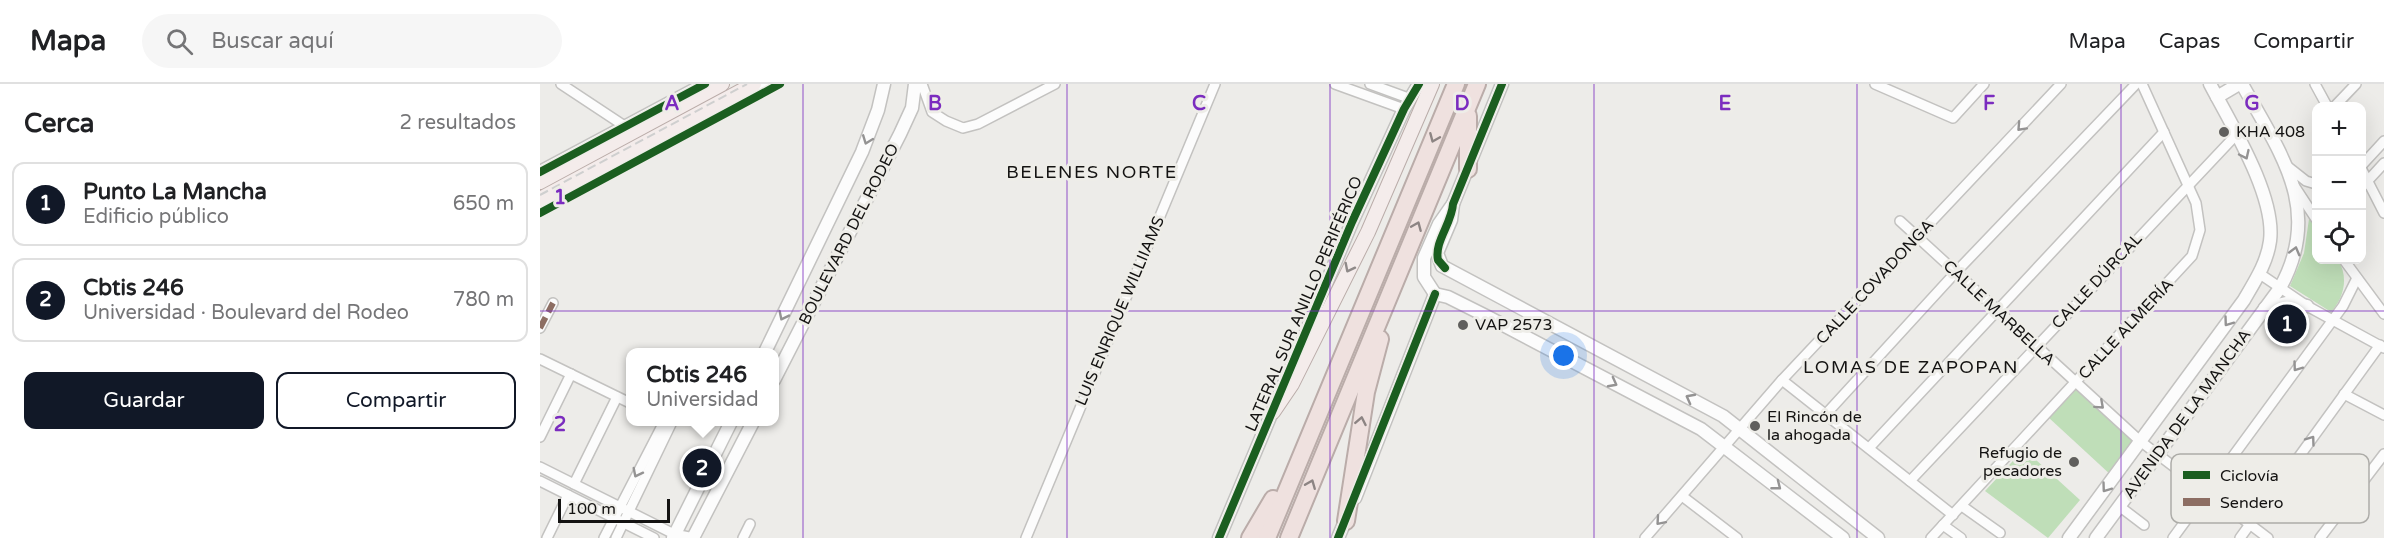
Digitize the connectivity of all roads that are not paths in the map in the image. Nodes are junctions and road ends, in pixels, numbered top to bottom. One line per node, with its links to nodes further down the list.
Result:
1 (561, 84): 36 (street)
2 (705, 84): 35 (street)
3 (722, 84): 34 (main road)
4 (754, 84): 51 (main road)
5 (774, 84): 53 (street)
6 (884, 84): 77 (street, BOULEVARD DEL RODEO, one-way to 77)
7 (915, 84): 32 (street, BOULEVARD DEL RODEO)
8 (922, 84): 33 (street)
9 (1055, 84): 33 (street)
10 (1215, 84): 133 (street, LUIS ENRIQUE WILLIIAMS)
11 (1335, 84): 31 (street)
12 (1370, 84): 31 (street)
13 (1419, 84): 31 (street, LATERAL SUR ANILLO PERIFÉRICO)
14 (1432, 84): 86 (main road, one-way to 86)
15 (1456, 84): 67 (highway, one-way to 67)
16 (1476, 84): 28 (highway)
17 (1502, 84): 43 (street)
18 (1875, 84): 19 (street)
19 (1984, 84)
20 (2061, 84): 57 (street, CALLE COVADONGA, one-way to 57)
21 (2136, 84): 60 (street)
22 (2142, 84): 37 (street, CALLE ALMERÍA)
23 (2210, 84): 27 (street, AVENIDA DE LA MANCHA)
24 (2240, 84): 27 (street); 42 (street, AVENIDA DE LA MANCHA)
25 (2315, 84): 29 (street)
26 (2356, 84): 30 (street)
27 (2217, 97): 38 (street, AVENIDA DE LA MANCHA)
28 (1470, 102): 43 (highway); 58 (highway, one-way to 28)
29 (2325, 102)
30 (2339, 102)
31 (1408, 104): 86 (street, LATERAL SUR ANILLO PERIFÉRICO)
32 (912, 108): 33 (street); 79 (street, BOULEVARD DEL RODEO)
33 (929, 108)
34 (675, 109): 35 (main road); 45 (main road)
35 (648, 115): 36 (street)
36 (626, 127): 44 (street)
37 (2164, 132): 48 (street, CALLE ALMERÍA); 70 (street)
38 (2236, 135): 48 (street, CALLE DÚRCAL); 61 (street, AVENIDA DE LA MANCHA, one-way to 61)
39 (2384, 141): 40 (street)
40 (2366, 160)
41 (2384, 163): 46 (street)
42 (2287, 166): 47 (street); 49 (street, AVENIDA DE LA MANCHA)
43 (1468, 169): 52 (street)
44 (540, 172)
45 (540, 182)
46 (2366, 182)
47 (2312, 183)
48 (2188, 185): 75 (street, CALLE DÚRCAL); 82 (street, CALLE ALMERÍA)
49 (2295, 187): 54 (street); 63 (street, AVENIDA DE LA MANCHA, one-way to 49)
50 (2366, 187): 55 (street)
51 (540, 199)
52 (1453, 204): 64 (street); 65 (street)
53 (540, 210)
54 (2312, 213)
55 (2384, 213)
56 (1900, 221): 57 (street, CALLE MARBELLA)
57 (1917, 237): 60 (street, CALLE MARBELLA); 81 (street, CALLE COVADONGA)
58 (1404, 258): 116 (highway, one-way to 58); 137 (highway, one-way to 58)
59 (2347, 264): 62 (street)
60 (1956, 272): 70 (street, CALLE MARBELLA); 87 (street)
61 (2260, 273): 63 (street); 95 (street, AVENIDA DE LA MANCHA, one-way to 95)
62 (2357, 278): 71 (street); 73 (street)
63 (2280, 288): 68 (street); 69 (street, AVENIDA DE LA MANCHA)
64 (1435, 294): 72 (street); 116 (street)
65 (1500, 297): 72 (street); 93 (street, one-way to 65)
66 (553, 303): 74 (street)
67 (1364, 305): 135 (highway); 136 (highway)
68 (2307, 306): 69 (street); 73 (street)
69 (2265, 308): 101 (street, AVENIDA DE LA MANCHA)
70 (1997, 310): 75 (street, CALLE MARBELLA); 97 (street)
71 (2384, 314)
72 (1488, 317): 96 (street, one-way to 96)
73 (2331, 319): 76 (street); 98 (street, one-way to 98)
74 (540, 328)
75 (2036, 346): 82 (street, CALLE MARBELLA); 106 (street, CALLE DÚRCAL)
76 (2382, 346): 83 (street)
77 (767, 348)
78 (540, 359): 80 (street)
79 (779, 370)
80 (571, 374): 84 (street); 94 (street)
81 (1782, 380): 87 (street); 93 (street, CALLE COVADONGA)
82 (2075, 383): 95 (street, CALLE MARBELLA, one-way to 95); 110 (street, CALLE ALMERÍA)
83 (2344, 394): 88 (street); 99 (street, one-way to 83)
84 (617, 397): 85 (street); 107 (street)
85 (626, 401)
86 (1273, 412): 134 (street, LATERAL SUR ANILLO PERIFÉRICO)
87 (1826, 414): 97 (street)
88 (2384, 415)
89 (667, 426): 112 (street, one-way to 112)
90 (667, 426): 113 (street)
91 (729, 426): 126 (street)
92 (751, 426): 131 (street)
93 (1740, 428): 96 (street, CALLE COVADONGA); 142 (street)
94 (540, 437)
95 (2140, 441): 101 (street, CALLE MARBELLA); 145 (street, AVENIDA DE LA MANCHA, one-way to 145)
96 (1725, 445): 109 (street, CALLE COVADONGA); 141 (street, one-way to 141)
97 (1869, 448): 106 (street)
98 (2233, 454)
99 (2301, 454)
100 (2384, 454): 104 (street)
101 (2157, 455): 102 (street, CALLE MARBELLA); 111 (street, AVENIDA DE LA MANCHA)
102 (2171, 466)
103 (540, 467): 107 (street)
104 (2369, 474)
105 (540, 481): 108 (street)
106 (1910, 481): 114 (street)
107 (574, 484): 112 (street)
108 (568, 495): 115 (street); 127 (street)
109 (1682, 496): 125 (street); 139 (street, CALLE COVADONGA, one-way to 139)
110 (1962, 506): 114 (street, CALLE ALMERÍA); 124 (street)
111 (2119, 506): 123 (street); 146 (street, AVENIDA DE LA MANCHA)
112 (620, 507): 113 (street); 115 (street)
113 (629, 512): 117 (street); 126 (street)
114 (1953, 515): 122 (street, CALLE ALMERÍA)
115 (614, 518): 117 (street); 128 (street)
116 (1346, 521): 138 (street)
117 (624, 523): 129 (street); 130 (street)
118 (2184, 523): 147 (street)
119 (2331, 523): 150 (street)
120 (750, 524): 132 (street)
121 (2250, 524): 148 (street); 149 (street, CALLE MARBELLA)
122 (1943, 525): 143 (street, CALLE ALMERÍA); 144 (street)
123 (2144, 525)
124 (2000, 533)
125 (1725, 535): 140 (street)
126 (674, 536): 131 (street)
127 (547, 538)
128 (604, 538)
129 (616, 538)
130 (654, 538)
131 (693, 538)
132 (742, 538)
133 (1026, 538)
134 (1219, 538)
135 (1250, 538)
136 (1267, 538)
137 (1289, 538)
138 (1338, 538)
139 (1645, 538)
140 (1737, 538)
141 (1843, 538)
142 (1878, 538)
143 (1931, 538)
144 (1961, 538)
145 (2069, 538)
146 (2096, 538)
147 (2173, 538)
148 (2240, 538)
149 (2268, 538)
150 (2320, 538)

